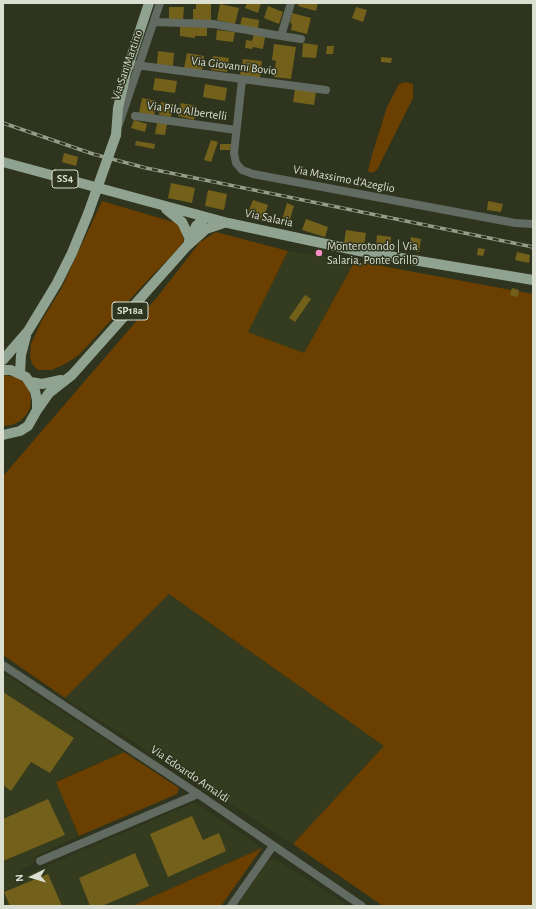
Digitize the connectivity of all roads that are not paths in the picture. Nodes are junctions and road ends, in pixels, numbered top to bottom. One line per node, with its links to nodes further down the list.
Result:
1 (149, 3): 7 (main road)
2 (160, 3): 4 (street, Via San Martino)
3 (291, 3): 5 (street)
4 (154, 22): 5 (street); 8 (street, Via San Martino)
5 (281, 36): 6 (street)
6 (300, 40)
7 (128, 64): 8 (street, Via Giovanni Bovio); 13 (main road)
8 (139, 66): 9 (street, Via Giovanni Bovio); 13 (street, Via San Martino)
9 (242, 80): 10 (street, Via Giovanni Bovio); 12 (street, Via Massimo d'Azeglio)
10 (326, 90)
11 (135, 116): 12 (street, Via Pilo Albertelli)
12 (236, 130): 18 (street, Via Massimo d'Azeglio)
13 (116, 134): 22 (main road, bridge)
14 (3, 162): 15 (main road, Via Salaria / SS4)
15 (161, 205): 16 (main road, Via Salaria / SS4); 20 (main road)
16 (206, 217): 17 (main road, Via Salaria / SS4); 19 (main road); 20 (main road)
17 (228, 223): 19 (main road); 21 (main road, Via Salaria / SS4)
18 (533, 224)
19 (206, 228): 20 (main road)
20 (189, 243): 26 (main road, SP18a)
21 (533, 280)
22 (28, 331): 23 (main road); 25 (main road)
23 (3, 360)
24 (3, 370): 25 (main road)
25 (20, 374): 27 (main road)
26 (72, 375): 27 (main road, SP18a); 28 (main road, SP18a)
27 (30, 382): 28 (main road)
28 (37, 410): 29 (main road)
29 (7, 434): 30 (main road)
30 (3, 442)
31 (3, 665): 32 (street, Via Edoardo Amaldi)
32 (198, 794): 33 (street, Via Edoardo Amaldi); 34 (street)
33 (273, 846): 35 (street); 36 (street, Via Edoardo Amaldi)
34 (40, 861)
35 (231, 906)
36 (362, 906)

